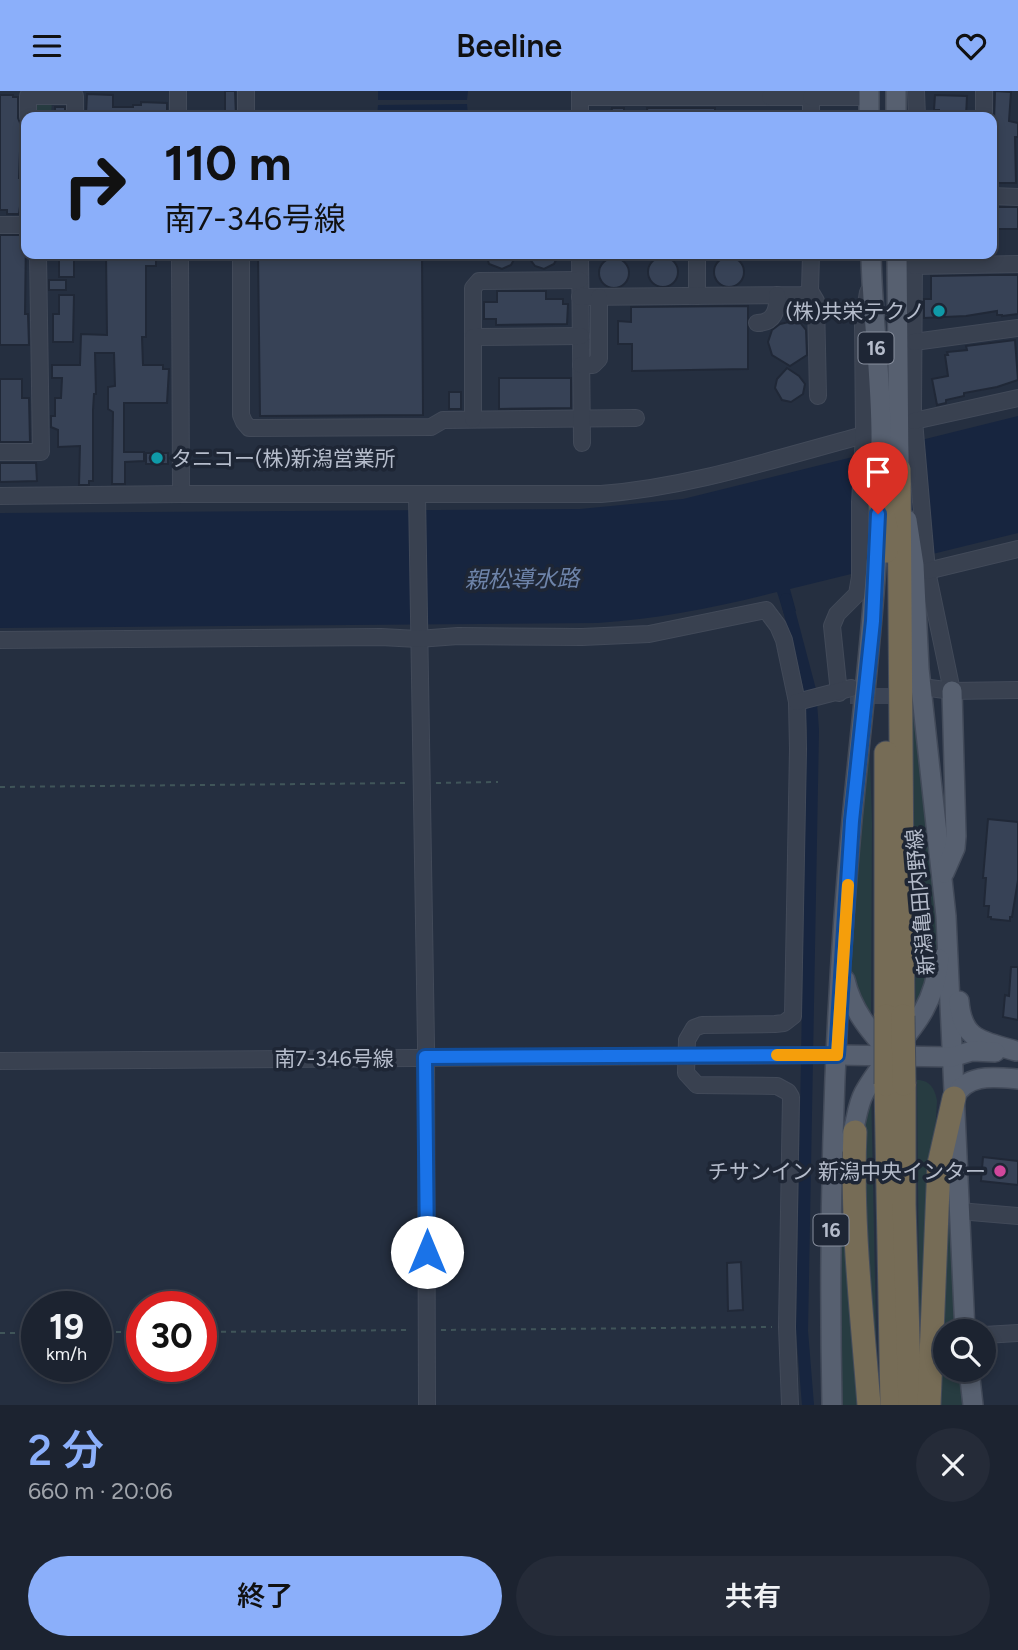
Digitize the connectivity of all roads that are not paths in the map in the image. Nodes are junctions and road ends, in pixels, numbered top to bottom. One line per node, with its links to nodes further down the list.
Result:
1 (178, 91): 12 (street)
2 (246, 91): 13 (street)
3 (896, 91): 17 (main road)
4 (916, 91): 18 (street)
5 (984, 91): 19 (street)
6 (580, 94): 7 (street); 14 (street)
7 (770, 94): 9 (street)
8 (869, 94): 9 (street); 16 (main road)
9 (811, 97): 15 (street)
10 (28, 112): 11 (street)
11 (75, 112)
12 (178, 112)
13 (246, 112)
14 (580, 112)
15 (811, 112)
16 (869, 112)
17 (897, 112)
18 (916, 112)
19 (984, 112)
20 (997, 195): 21 (street)
21 (1018, 197)
22 (0, 225): 23 (street)
23 (21, 225)
24 (38, 259): 53 (street)
25 (180, 259): 55 (street)
26 (241, 259): 50 (street)
27 (580, 259): 34 (street)
28 (697, 259): 37 (street)
29 (811, 259): 35 (street)
30 (898, 259): 51 (main road, 16)
31 (914, 260): 33 (street); 44 (street)
32 (871, 263): 51 (main road, 16)
33 (1018, 264)
34 (580, 280): 38 (street); 42 (street)
35 (810, 291): 36 (street); 46 (street)
36 (777, 295): 37 (street); 40 (street)
37 (697, 296): 39 (street)
38 (580, 297): 39 (street); 43 (street)
39 (599, 297): 45 (street)
40 (757, 323)
41 (1018, 328): 44 (street)
42 (473, 337): 43 (street); 50 (street)
43 (581, 337): 45 (street)
44 (914, 342): 51 (street)
45 (581, 365): 48 (street)
46 (818, 396)
47 (1018, 398): 51 (street)
48 (581, 418): 49 (street); 50 (street); 52 (street)
49 (636, 418)
50 (473, 419)
51 (890, 436): 54 (main road, 16); 57 (street); 58 (main road, 16); 60 (street); 60 (street)
52 (582, 443)
53 (0, 452)
54 (899, 470): 60 (highway)
55 (181, 494): 56 (street); 57 (street)
56 (0, 496)
57 (417, 499): 61 (street)
58 (879, 499): 60 (highway)
59 (1018, 549): 60 (street)
60 (899, 570): 64 (street); 66 (street); 67 (main road, 新潟亀田内野線); 68 (main road, 16); 77 (highway, bridge)
61 (418, 635): 62 (street); 66 (street); 72 (street)
62 (0, 640)
63 (1018, 690): 64 (street)
64 (952, 691): 65 (street); 67 (main road)
65 (931, 692)
66 (799, 701): 69 (street)
67 (943, 885): 71 (main road); 73 (main road, 新潟亀田内野線); 74 (main road)
68 (842, 965): 70 (main road, 16); 71 (main road)
69 (685, 1055): 70 (street, 南7-346号線); 72 (street, 南7-346号線); 88 (street)
70 (837, 1055): 71 (main road); 82 (main road, 16)
71 (891, 1056): 73 (main road); 79 (main road)
72 (425, 1057): 75 (street, 南7-346号線); 87 (street)
73 (952, 1057): 74 (main road); 78 (main road, 新潟亀田内野線)
74 (1017, 1057)
75 (0, 1061)
76 (1018, 1079): 78 (main road)
77 (895, 1084): 91 (highway); 92 (highway)
78 (954, 1098): 80 (main road, 新潟亀田内野線); 93 (highway)
79 (855, 1132): 82 (main road); 90 (highway)
80 (959, 1211): 81 (street); 83 (main road, 新潟亀田内野線)
81 (1018, 1216)
82 (831, 1276): 89 (main road, 16)
83 (964, 1319)
84 (1018, 1333): 85 (street)
85 (996, 1334)
86 (970, 1382): 94 (main road)
87 (428, 1405)
88 (790, 1405)
89 (832, 1405)
90 (869, 1405)
91 (892, 1405)
92 (910, 1405)
93 (929, 1405)
94 (973, 1405)

